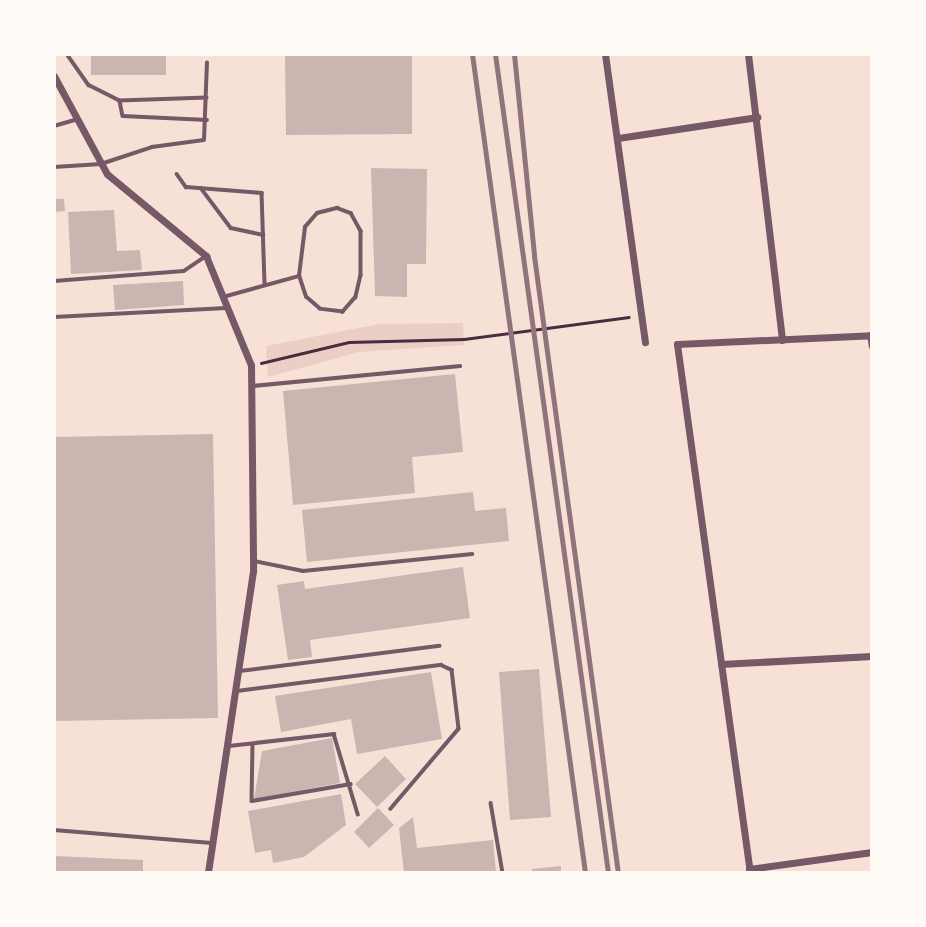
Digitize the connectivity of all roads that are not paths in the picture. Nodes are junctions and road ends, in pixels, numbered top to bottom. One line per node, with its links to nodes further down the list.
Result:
1 (67, 54): 8 (lane)
2 (605, 54): 13 (street)
3 (748, 54): 9 (street)
4 (207, 63): 7 (lane)
5 (54, 76): 6 (street)
6 (57, 86): 10 (street)
7 (207, 98): 8 (lane); 11 (lane)
8 (120, 102): 11 (lane)
9 (757, 117): 13 (street); 27 (street)
10 (77, 119): 12 (lane); 14 (street)
11 (207, 120): 14 (lane)
12 (54, 126)
13 (618, 138): 28 (street)
14 (101, 164): 15 (lane); 19 (street)
15 (54, 167)
16 (177, 174): 17 (lane)
17 (201, 188): 18 (lane); 18 (lane)
18 (263, 234): 22 (lane)
19 (206, 256): 21 (lane); 23 (street)
20 (299, 276): 20 (lane); 22 (lane)
21 (54, 281)
22 (265, 285): 23 (lane)
23 (223, 297): 24 (street)
24 (228, 309): 25 (lane); 31 (street)
25 (54, 317)
26 (871, 335): 27 (street); 29 (street)
27 (782, 340): 36 (street)
28 (645, 342)
29 (872, 346)
30 (460, 366): 31 (lane)
31 (253, 386): 33 (street)
32 (472, 554): 33 (lane)
33 (252, 561): 37 (street)
34 (439, 646): 37 (lane)
35 (872, 656): 36 (street)
36 (720, 664): 48 (street)
37 (240, 671): 38 (street)
38 (237, 691): 40 (street); 43 (lane)
39 (253, 743): 40 (lane); 41 (lane); 41 (lane)
40 (229, 746): 46 (street)
41 (351, 784): 44 (lane)
42 (491, 803): 50 (lane)
43 (391, 809)
44 (358, 814)
45 (54, 830): 46 (lane)
46 (214, 843): 49 (street)
47 (872, 852): 48 (street)
48 (750, 871)
49 (208, 873)
50 (503, 873)

